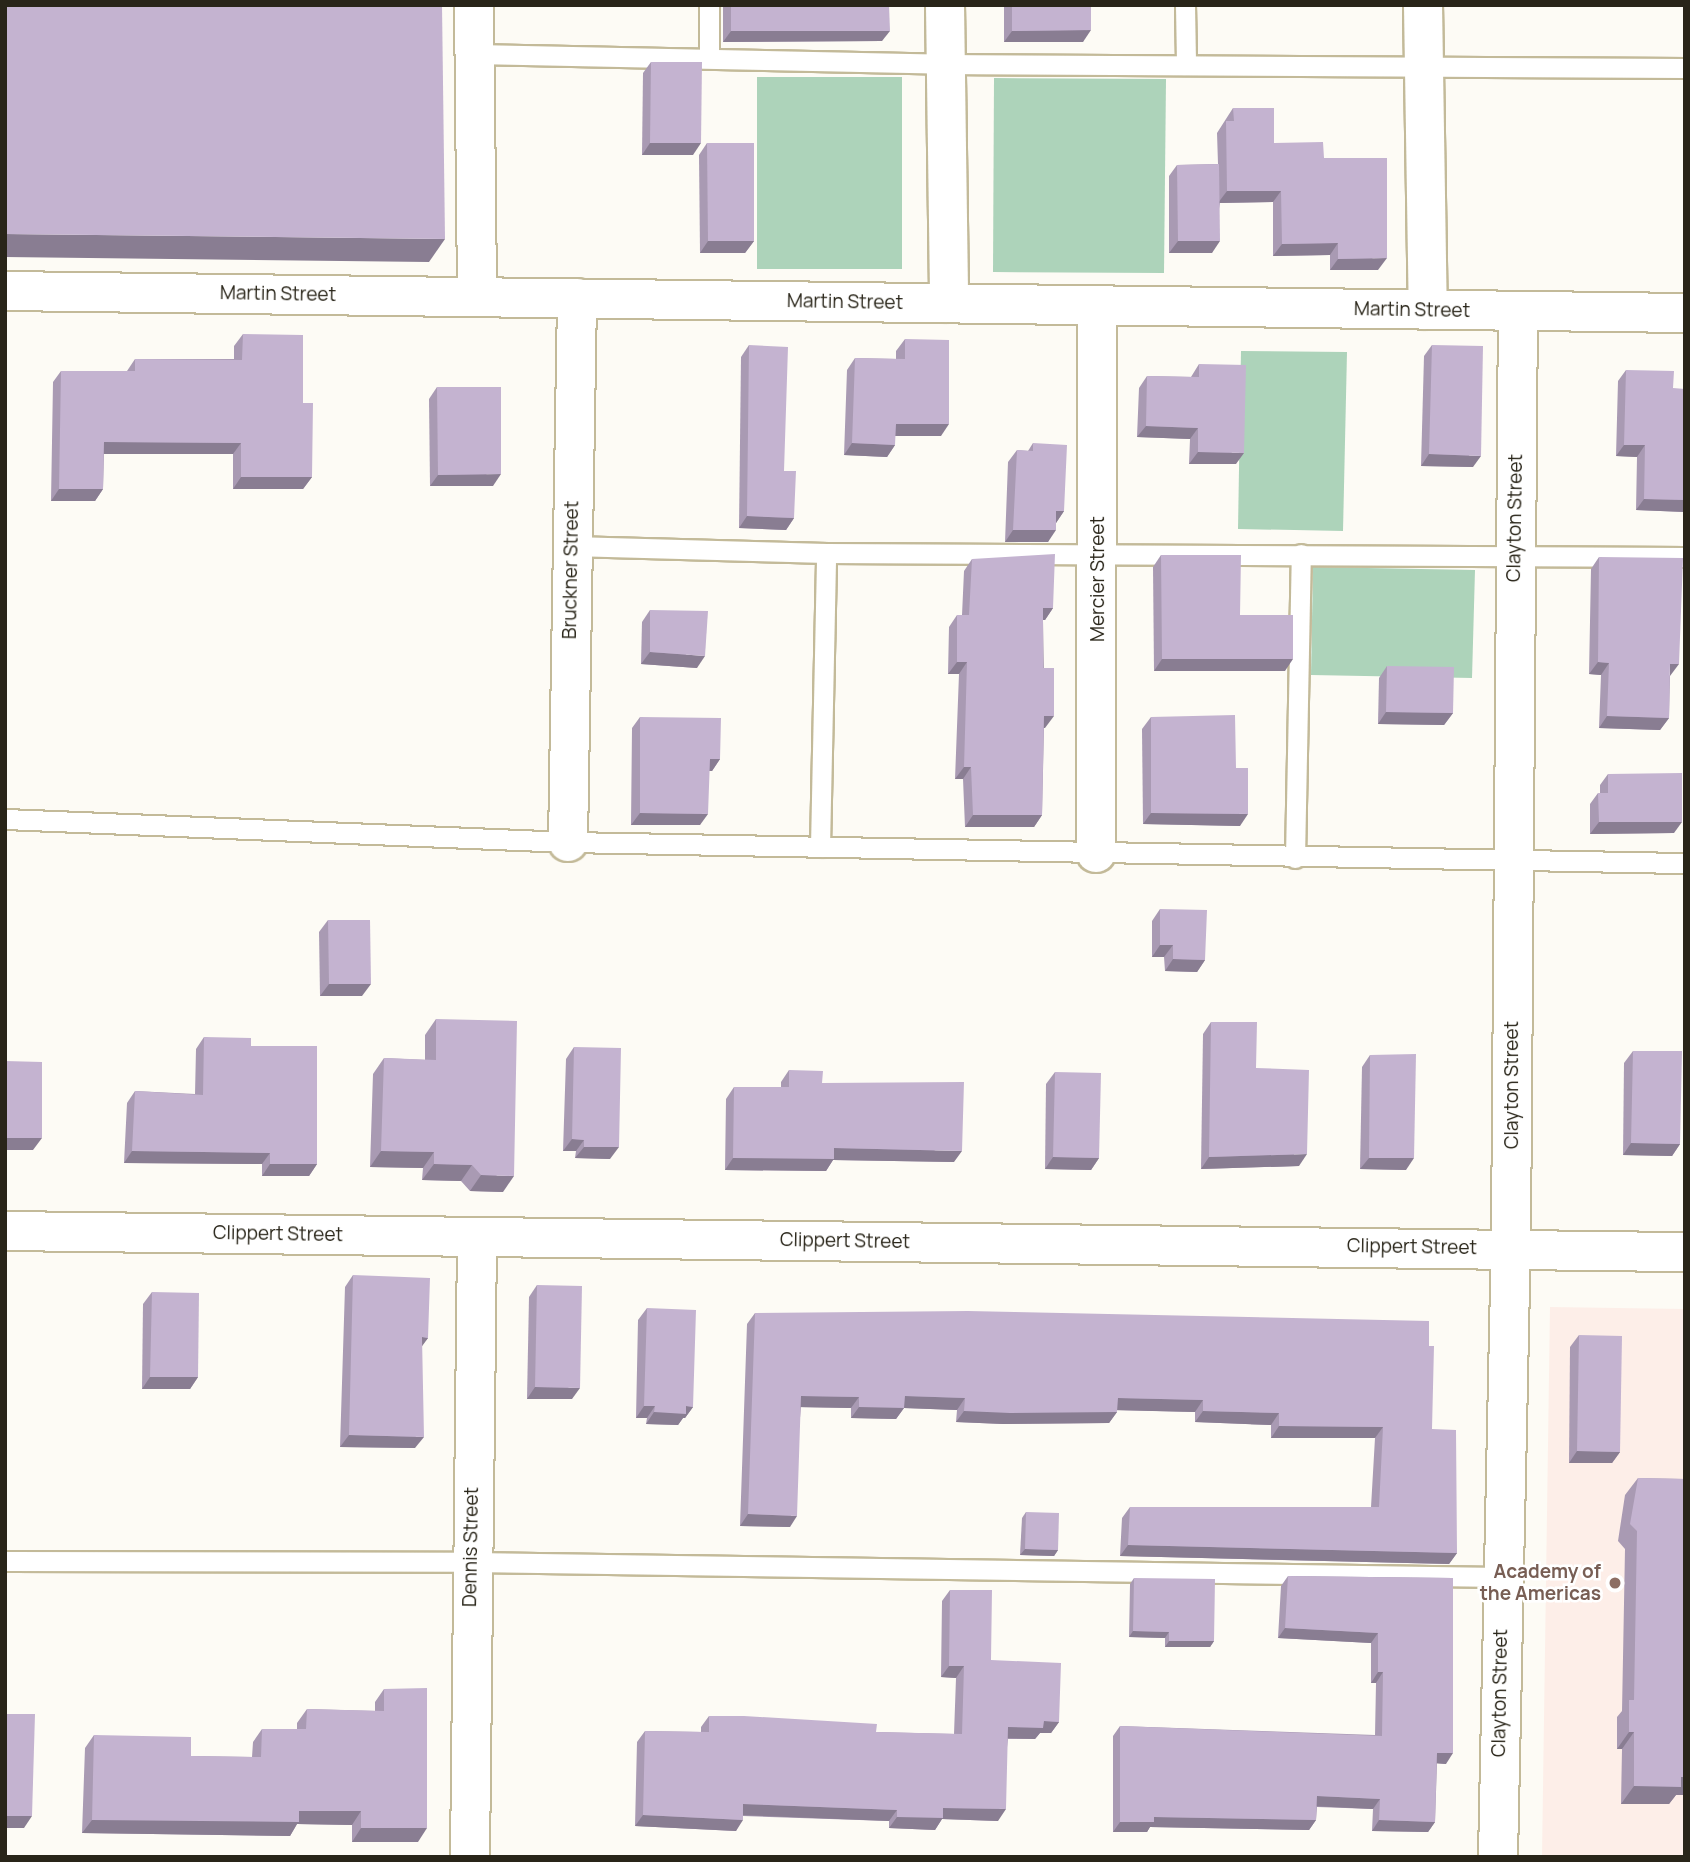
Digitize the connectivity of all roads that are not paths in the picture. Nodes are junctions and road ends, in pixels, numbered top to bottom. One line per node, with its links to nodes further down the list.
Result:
1 (474, 5): 6 (street)
2 (709, 5): 7 (lane)
3 (945, 5): 8 (street)
4 (1185, 5): 9 (lane)
5 (1423, 5): 10 (street)
6 (475, 54): 7 (lane); 13 (street)
7 (709, 56): 8 (lane)
8 (946, 64): 9 (lane); 15 (street)
9 (1186, 65): 10 (lane)
10 (1424, 65): 11 (lane); 17 (street)
11 (1685, 68)
12 (5, 291): 13 (street, Martin Street)
13 (477, 297): 14 (street, Martin Street)
14 (577, 298): 15 (street, Martin Street); 20 (street, Bruckner Street)
15 (949, 303): 16 (street, Martin Street)
16 (1097, 305): 17 (street, Martin Street); 24 (street, Mercier Street)
17 (1428, 310): 18 (street, Martin Street)
18 (1518, 312): 19 (street, Martin Street); 23 (street, Clayton Street)
19 (1685, 313)
20 (571, 546): 21 (lane); 27 (street, Bruckner Street)
21 (826, 553): 24 (lane); 28 (lane)
22 (1301, 554): 23 (lane); 24 (lane); 30 (lane)
23 (1514, 554): 25 (lane); 31 (street, Clayton Street)
24 (1099, 555): 29 (street, Mercier Street)
25 (1685, 557)
26 (5, 819): 27 (lane)
27 (568, 842): 28 (lane)
28 (820, 847): 29 (lane)
29 (1096, 853): 30 (lane)
30 (1295, 858): 31 (lane)
31 (1514, 862): 32 (lane); 35 (street, Clayton Street)
32 (1685, 863)
33 (5, 1231): 34 (street, Clippert Street)
34 (477, 1237): 35 (street, Clippert Street); 38 (street, Dennis Street)
35 (1509, 1248): 36 (street, Clippert Street); 39 (street, Clayton Street)
36 (1685, 1252)
37 (5, 1561): 38 (lane)
38 (470, 1562): 39 (lane); 40 (street, Dennis Street)
39 (1501, 1577): 41 (street, Clayton Street)
40 (470, 1857)
41 (1498, 1857)

